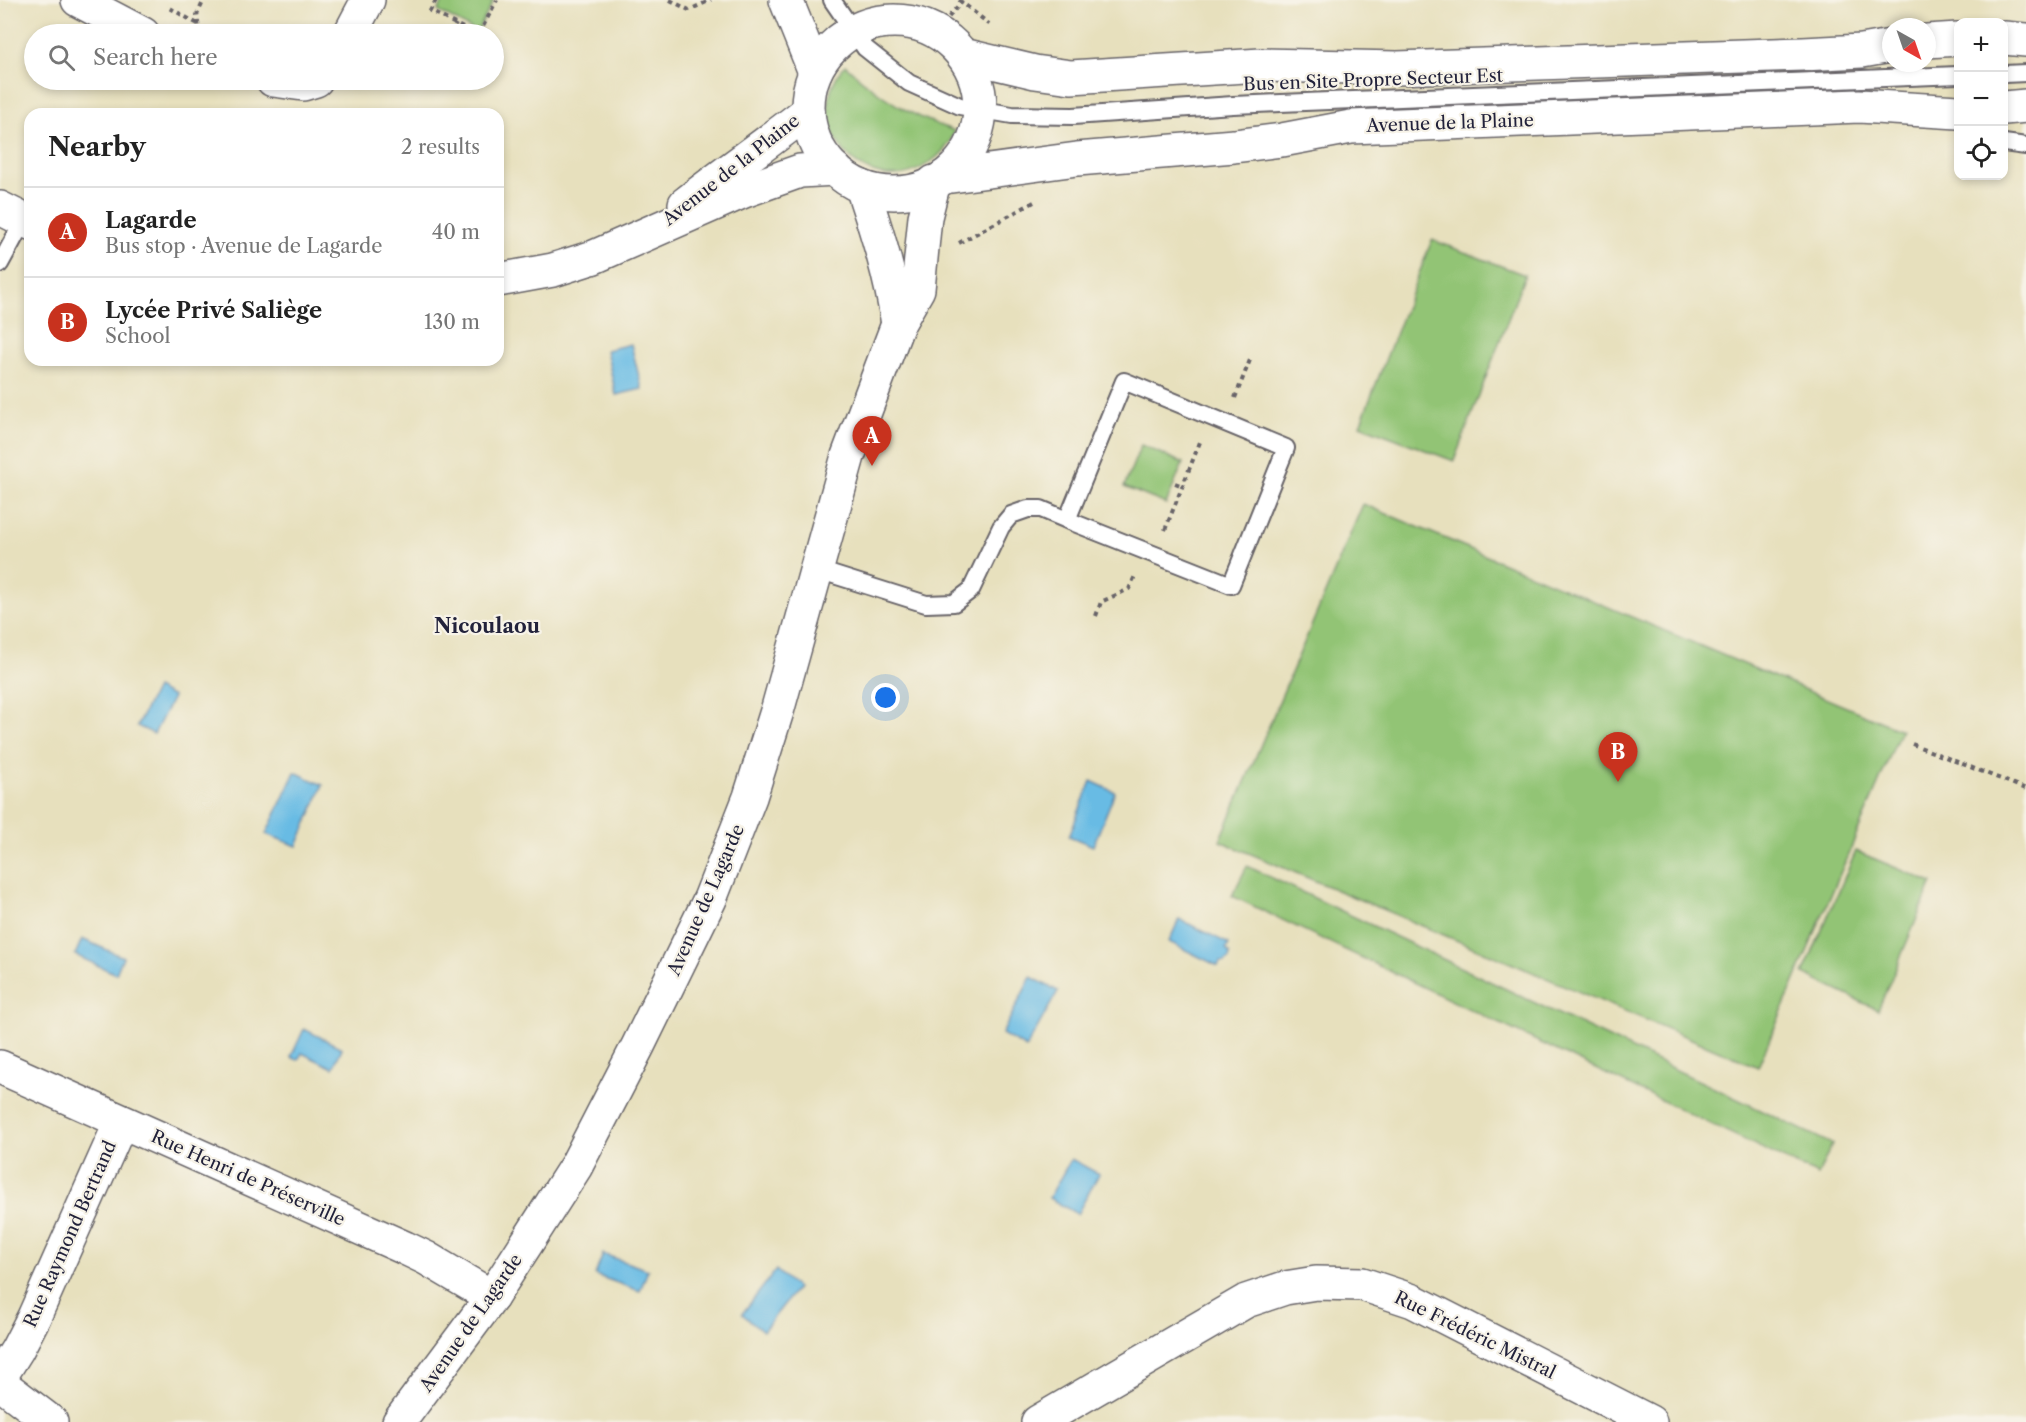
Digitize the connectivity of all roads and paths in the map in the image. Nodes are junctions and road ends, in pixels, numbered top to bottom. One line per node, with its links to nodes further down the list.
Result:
1 (78, 0): 13 (street)
2 (204, 0): 14 (path)
3 (368, 0): 15 (street)
4 (436, 0): 16 (path)
5 (497, 0): 17 (path)
6 (670, 0): 7 (path)
7 (711, 0)
8 (786, 0): 25 (street)
9 (832, 0): 18 (lane, Bus en Site Propre Secteur Est)
10 (960, 1): 12 (path)
11 (164, 5): 14 (path)
12 (916, 18): 18 (street); 24 (street)
13 (125, 24)
14 (198, 24)
15 (355, 24)
16 (456, 24)
17 (484, 24)
18 (852, 31): 25 (street); 32 (lane, Bus en Site Propre Secteur Est)
19 (2008, 38): 22 (street)
20 (1954, 39): 21 (street)
21 (1936, 40)
22 (2026, 40)
23 (1882, 48): 24 (street)
24 (963, 55): 32 (street)
25 (815, 72): 31 (street)
26 (2026, 73): 27 (lane)
27 (2008, 74)
28 (1954, 75): 32 (lane, Bus en Site Propre Secteur Est)
29 (2026, 106): 30 (street)
30 (2008, 108)
31 (808, 111): 36 (street); 41 (street, Avenue de la Plaine)
32 (980, 111): 37 (street)
33 (1954, 112): 37 (street, Avenue de la Plaine)
34 (2008, 144): 35 (lane)
35 (2026, 146)
36 (835, 169): 38 (street); 41 (street, Avenue de la Plaine)
37 (939, 179): 38 (street, Avenue de la Plaine); 45 (street, Avenue de Lagarde)
38 (862, 187): 45 (street)
39 (1039, 199): 42 (path)
40 (18, 217): 43 (lane)
41 (654, 229): 44 (street, Avenue de la Plaine)
42 (958, 243)
43 (0, 264)
44 (504, 279)
45 (898, 324): 52 (street, Avenue de Lagarde)
46 (1251, 360): 47 (path)
47 (1218, 419): 49 (path); 50 (lane); 51 (lane)
48 (1175, 483): 49 (path)
49 (1183, 486): 51 (path)
50 (1067, 520): 51 (lane); 52 (lane)
51 (1150, 553): 53 (path)
52 (815, 569): 58 (street, Avenue de Lagarde)
53 (1096, 616)
54 (1912, 744): 55 (path)
55 (2026, 789)
56 (0, 1067): 57 (street, Rue Henri de Préserville)
57 (121, 1122): 58 (street, Rue Henri de Préserville); 59 (street, Rue Raymond Bertrand)
58 (492, 1297): 62 (street, Avenue de Lagarde)
59 (0, 1377)
60 (0, 1383): 61 (street)
61 (51, 1422)
62 (399, 1422)
63 (1038, 1422): 64 (street, Rue Frédéric Mistral)
64 (1650, 1422)

